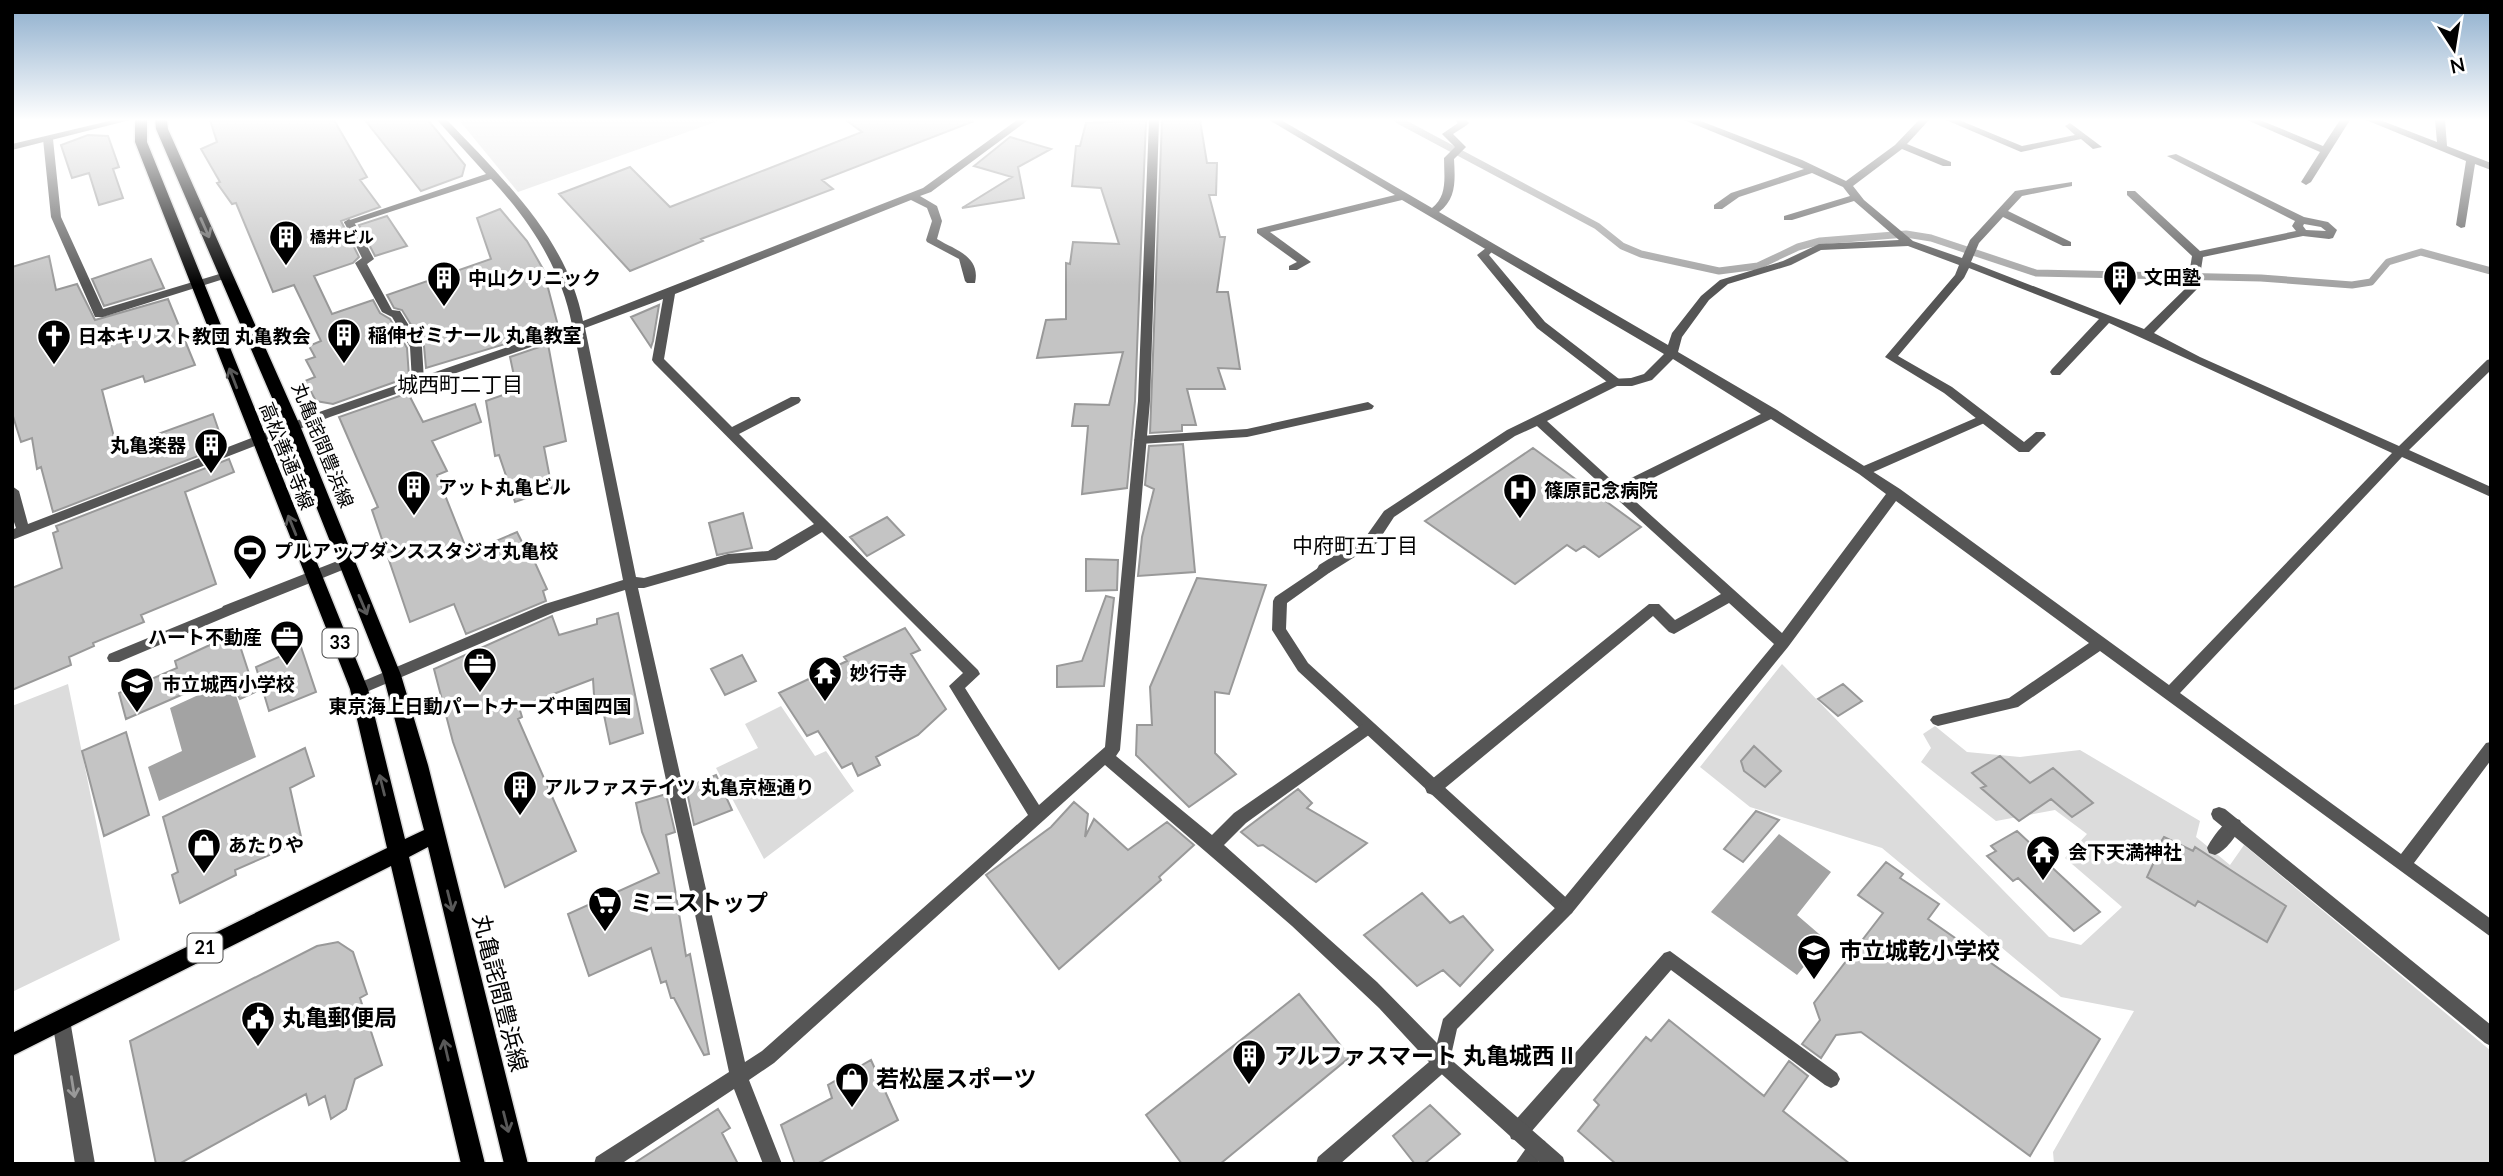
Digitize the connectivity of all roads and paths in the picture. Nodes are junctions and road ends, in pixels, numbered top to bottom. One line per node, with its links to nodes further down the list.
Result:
1 (52, 175): 37 (street)
2 (154, 175): 37 (main road, 高松善通寺線 / 33)
3 (182, 175): 35 (main road, 丸亀詫間豊浜線 / 33, one-way to 35)
4 (493, 175): 40 (street); 45 (street)
5 (948, 175): 19 (street)
6 (1152, 175): 55 (street)
7 (1368, 175): 20 (street)
8 (1449, 175): 23 (street)
9 (1795, 175): 22 (street)
10 (1825, 175): 17 (street)
11 (1860, 175): 17 (street)
12 (2210, 175): 26 (street)
13 (2311, 175): 15 (street)
14 (2468, 175): 27 (street)
15 (2306, 183)
16 (2068, 184): 24 (street)
17 (1847, 185): 21 (street)
18 (2131, 193): 32 (street)
19 (911, 196): 36 (street); 38 (street)
20 (1404, 196): 23 (street); 34 (street)
21 (1857, 197): 25 (street); 29 (street)
22 (1718, 207)
23 (1432, 212): 31 (street)
24 (2002, 212): 30 (street); 33 (street)
25 (1788, 218)
26 (2301, 220): 28 (street); 28 (street)
27 (2460, 225)
28 (2303, 233): 32 (street)
29 (1907, 241): 33 (street); 42 (street)
30 (2067, 244)
31 (1491, 247): 42 (street); 46 (street)
32 (2198, 255): 41 (street)
33 (1968, 257): 39 (street); 50 (street)
34 (1293, 268)
35 (226, 275): 37 (street); 52 (main road, 丸亀詫間豊浜線 / 33)
36 (971, 281)
37 (197, 285): 56 (main road, 高松善通寺線 / 33, one-way to 37)
38 (670, 291): 40 (street); 53 (street)
39 (2107, 318): 41 (street); 44 (street)
40 (577, 326): 45 (street); 67 (street)
41 (2146, 334): 57 (street)
42 (1672, 353): 46 (street); 49 (street)
43 (2491, 363): 57 (street)
44 (2056, 372)
45 (418, 381): 52 (street)
46 (1615, 383): 51 (street)
47 (795, 400): 53 (street)
48 (1368, 406): 55 (street)
49 (1773, 413): 58 (street); 60 (street)
50 (1985, 418): 54 (street); 58 (street)
51 (1538, 420): 60 (street); 76 (street)
52 (293, 428): 56 (street); 65 (main road, 丸亀詫間豊浜線 / 33)
53 (730, 433): 63 (street)
54 (2040, 435)
55 (1140, 440): 78 (street)
56 (258, 442): 64 (street); 66 (main road, 高松善通寺線 / 33, one-way to 56)
57 (2401, 451): 62 (street); 74 (street)
58 (1864, 471): 61 (street)
59 (12, 491): 64 (street)
60 (1616, 491): 68 (street)
61 (1895, 492): 69 (street); 70 (street)
62 (2491, 492)
63 (823, 525): 67 (street); 81 (street)
64 (18, 533)
65 (345, 562): 66 (street); 72 (main road, 丸亀詫間豊浜線 / 33, one-way to 72)
66 (312, 576): 71 (street); 73 (main road, 高松善通寺線 / 33)
67 (632, 582): 72 (street); 94 (street)
68 (1731, 596): 69 (street); 79 (street)
69 (1783, 643): 88 (street)
70 (2100, 643): 74 (street); 75 (street)
71 (114, 658)
72 (392, 675): 73 (street); 83 (main road, 丸亀詫間豊浜線 / 33)
73 (359, 689): 86 (main road, 高松善通寺線 / 33, one-way to 73)
74 (2170, 694): 87 (street)
75 (1938, 720)
76 (1368, 728): 79 (street); 84 (street)
77 (2491, 748): 87 (street)
78 (1105, 756): 81 (street); 84 (street)
79 (1433, 788): 88 (street)
80 (2219, 814): 82 (street)
81 (1037, 816): 94 (street)
82 (2234, 825): 85 (street); 91 (street)
83 (435, 834): 86 (main road, 21); 100 (main road, 丸亀詫間豊浜線, one-way to 100)
84 (1214, 844): 93 (street)
85 (2215, 848)
86 (399, 852): 90 (main road, 21); 99 (main road, one-way to 86)
87 (2404, 863): 89 (street)
88 (1566, 908): 93 (street)
89 (2491, 929)
90 (61, 1020): 92 (main road, 21); 98 (street, one-way to 98)
91 (2491, 1037)
92 (12, 1045)
93 (1442, 1063): 96 (street); 103 (street)
94 (739, 1078): 101 (street); 102 (street)
95 (1831, 1079): 96 (street)
96 (1518, 1132): 97 (street)
97 (1538, 1148): 104 (street); 105 (street)
98 (85, 1164)
99 (473, 1164)
100 (516, 1164)
101 (603, 1164)
102 (773, 1164)
103 (1325, 1164)
104 (1524, 1164)
105 (1556, 1164)

